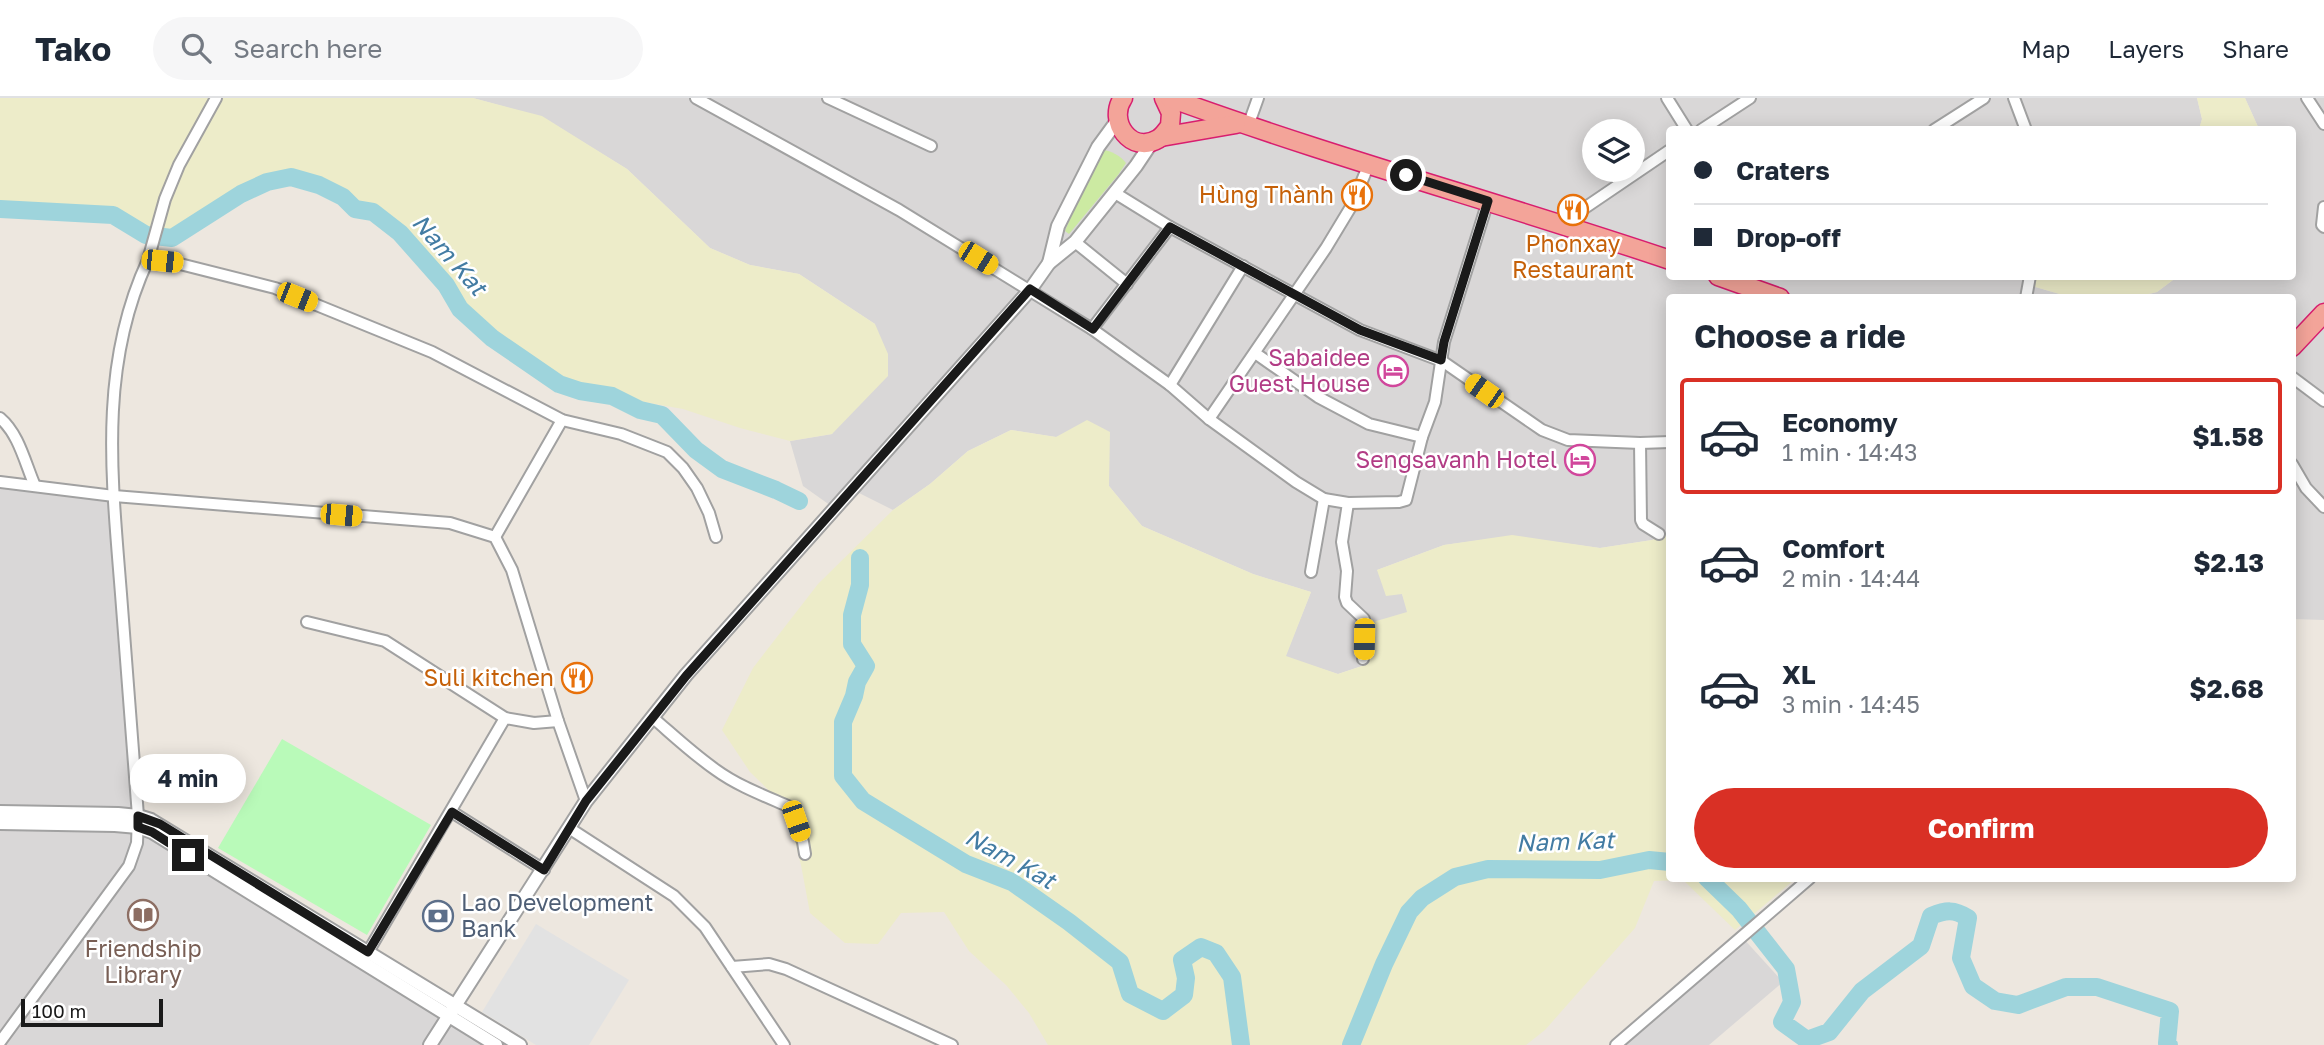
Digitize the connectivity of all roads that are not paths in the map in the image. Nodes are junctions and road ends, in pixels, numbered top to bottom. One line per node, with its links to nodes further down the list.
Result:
1 (216, 98): 32 (street)
2 (696, 98): 37 (street)
3 (828, 98): 21 (street)
4 (1164, 98): 20 (highway)
5 (1170, 98): 14 (highway)
6 (1258, 98): 14 (street)
7 (1667, 98): 16 (street)
8 (1750, 98): 17 (street)
9 (1984, 98): 18 (street)
10 (2014, 98): 19 (street)
11 (2306, 98): 15 (street)
12 (1119, 99): 13 (highway)
13 (1117, 121): 20 (highway); 33 (street)
14 (1244, 124): 20 (highway); 23 (highway)
15 (2324, 124)
16 (1684, 126)
17 (1707, 126)
18 (1940, 126)
19 (2024, 126)
20 (1156, 139): 24 (street)
21 (931, 146)
22 (1666, 153): 27 (street)
23 (1369, 164): 25 (highway); 38 (street)
24 (1115, 193): 28 (street); 30 (street)
25 (1488, 201): 27 (highway); 44 (street)
26 (2324, 207): 29 (street)
27 (1561, 224): 31 (highway)
28 (1170, 227): 34 (street); 36 (street)
29 (2324, 227)
30 (1075, 242): 33 (street); 36 (street)
31 (1666, 259)
32 (148, 260): 50 (street); 57 (street)
33 (1049, 263): 37 (street)
34 (1243, 266): 38 (street); 46 (street)
35 (1729, 280): 39 (highway)
36 (1127, 284): 41 (street)
37 (1030, 289): 41 (street); 67 (street)
38 (1294, 294): 43 (street); 44 (street)
39 (1769, 294)
40 (2324, 313): 42 (highway)
41 (1093, 329): 46 (street)
42 (2296, 343)
43 (1255, 353): 49 (street); 51 (street)
44 (1441, 360): 51 (street); 53 (street)
45 (2296, 380): 47 (street)
46 (1170, 385): 49 (street)
47 (2324, 401)
48 (0, 418): 56 (street)
49 (1209, 419): 58 (street)
50 (562, 420): 62 (street); 63 (street)
51 (1422, 437): 59 (street)
52 (1666, 442): 53 (street)
53 (1640, 443): 61 (street)
54 (2296, 471): 60 (street)
55 (1, 483): 56 (street)
56 (34, 486): 57 (street)
57 (114, 496): 62 (street); 73 (street)
58 (1324, 499): 59 (street); 64 (street)
59 (1348, 503): 66 (street)
60 (2324, 507)
61 (1659, 534)
62 (495, 537): 69 (street)
63 (716, 537)
64 (1311, 572)
65 (307, 622): 68 (street)
66 (1363, 659)
67 (652, 717): 70 (street); 76 (street)
68 (505, 719): 69 (street); 72 (street)
69 (558, 721): 70 (street)
70 (586, 801): 75 (street)
71 (0, 812): 73 (street)
72 (452, 812): 77 (street); 79 (street)
73 (138, 821): 74 (street); 79 (street); 81 (street); 82 (street)
74 (0, 823)
75 (569, 828): 77 (street); 80 (street)
76 (805, 854)
77 (544, 870): 81 (street)
78 (1805, 882): 88 (street)
79 (368, 952): 81 (street)
80 (732, 967): 86 (street); 87 (street)
81 (452, 1011): 83 (street); 84 (street); 85 (street)
82 (0, 1042)
83 (430, 1045)
84 (496, 1045)
85 (520, 1045)
86 (784, 1045)
87 (951, 1045)
88 (1616, 1045)

